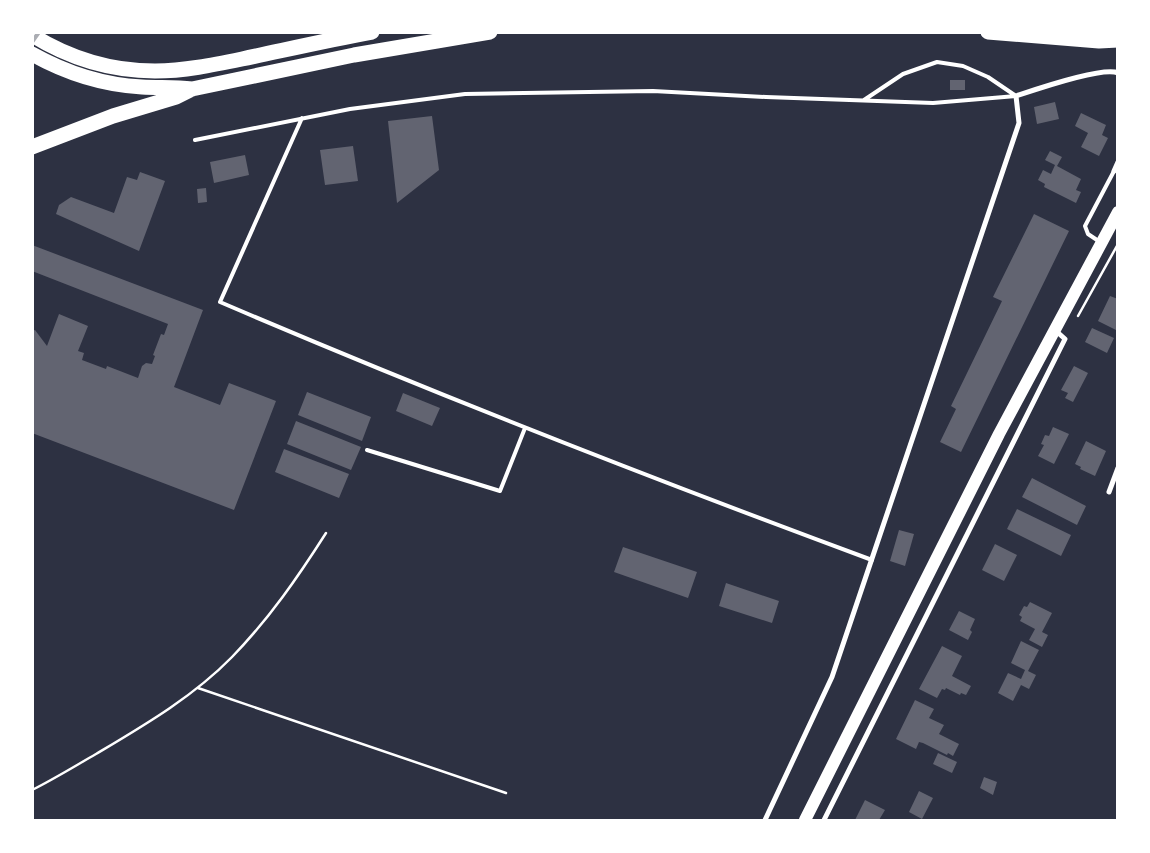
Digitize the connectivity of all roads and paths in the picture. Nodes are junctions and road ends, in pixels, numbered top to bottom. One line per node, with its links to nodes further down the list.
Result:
1 (372, 32): 4 (highway)
2 (490, 32): 10 (highway)
3 (988, 32): 6 (highway)
4 (32, 35)
5 (1118, 40): 6 (highway)
6 (1099, 41): 7 (highway)
7 (1118, 47)
8 (32, 54): 10 (highway)
9 (1118, 73): 11 (street)
10 (192, 89): 15 (highway)
11 (1016, 96): 12 (lane); 12 (lane); 30 (street)
12 (864, 100): 13 (lane)
13 (302, 118): 14 (lane); 23 (lane)
14 (195, 140)
15 (32, 147)
16 (1118, 162): 17 (street)
17 (1114, 171): 19 (lane)
18 (1118, 212): 19 (main road)
19 (1102, 243): 21 (main road)
20 (1118, 244): 22 (path)
21 (1055, 330): 22 (street); 24 (main road)
22 (1065, 339): 25 (street)
23 (525, 428): 26 (lane); 30 (lane)
24 (999, 434): 25 (street); 35 (main road)
25 (1013, 442): 36 (street)
26 (367, 450)
27 (1118, 468): 28 (street)
28 (1109, 492)
29 (326, 533): 31 (path)
30 (872, 560): 34 (street)
31 (198, 688): 32 (path); 33 (path)
32 (32, 790)
33 (506, 794)
34 (765, 820)
35 (805, 820)
36 (824, 820)

